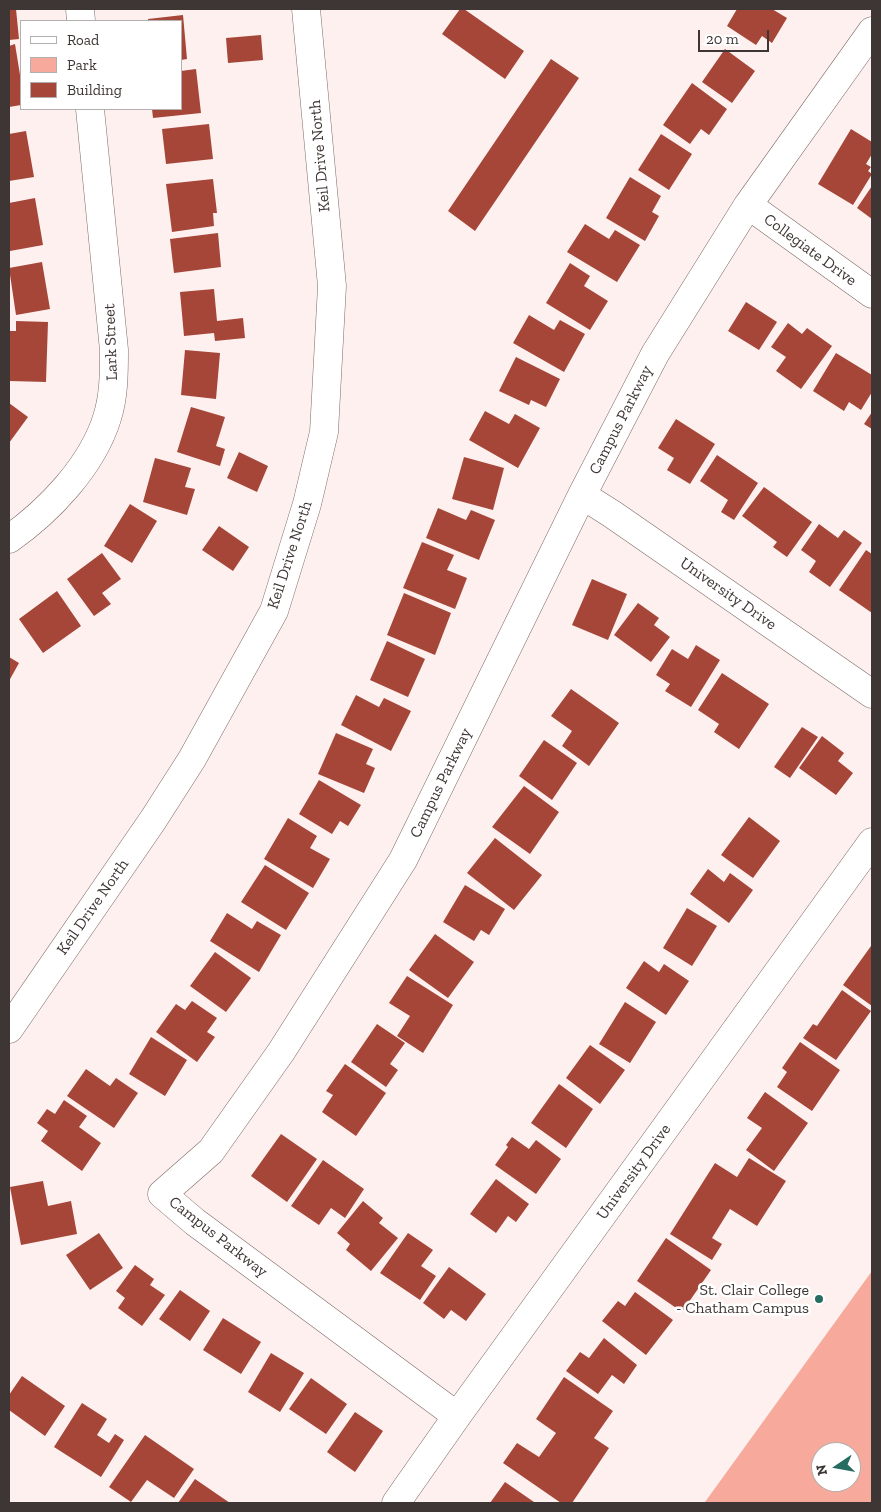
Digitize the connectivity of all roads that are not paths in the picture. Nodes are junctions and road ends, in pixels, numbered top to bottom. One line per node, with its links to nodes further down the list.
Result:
1 (306, 9): 10 (street, Keil Drive North)
2 (872, 31): 4 (street, Campus Parkway)
3 (90, 110): 7 (street, Lark Street)
4 (748, 205): 5 (street, Collegiate Drive); 6 (street, Campus Parkway)
5 (872, 294)
6 (582, 495): 8 (street, University Drive); 11 (street, Campus Parkway)
7 (9, 539)
8 (872, 694)
9 (872, 842): 11 (street, University Drive)
10 (9, 1028)
11 (457, 1416): 12 (street, University Drive)
12 (396, 1503)

